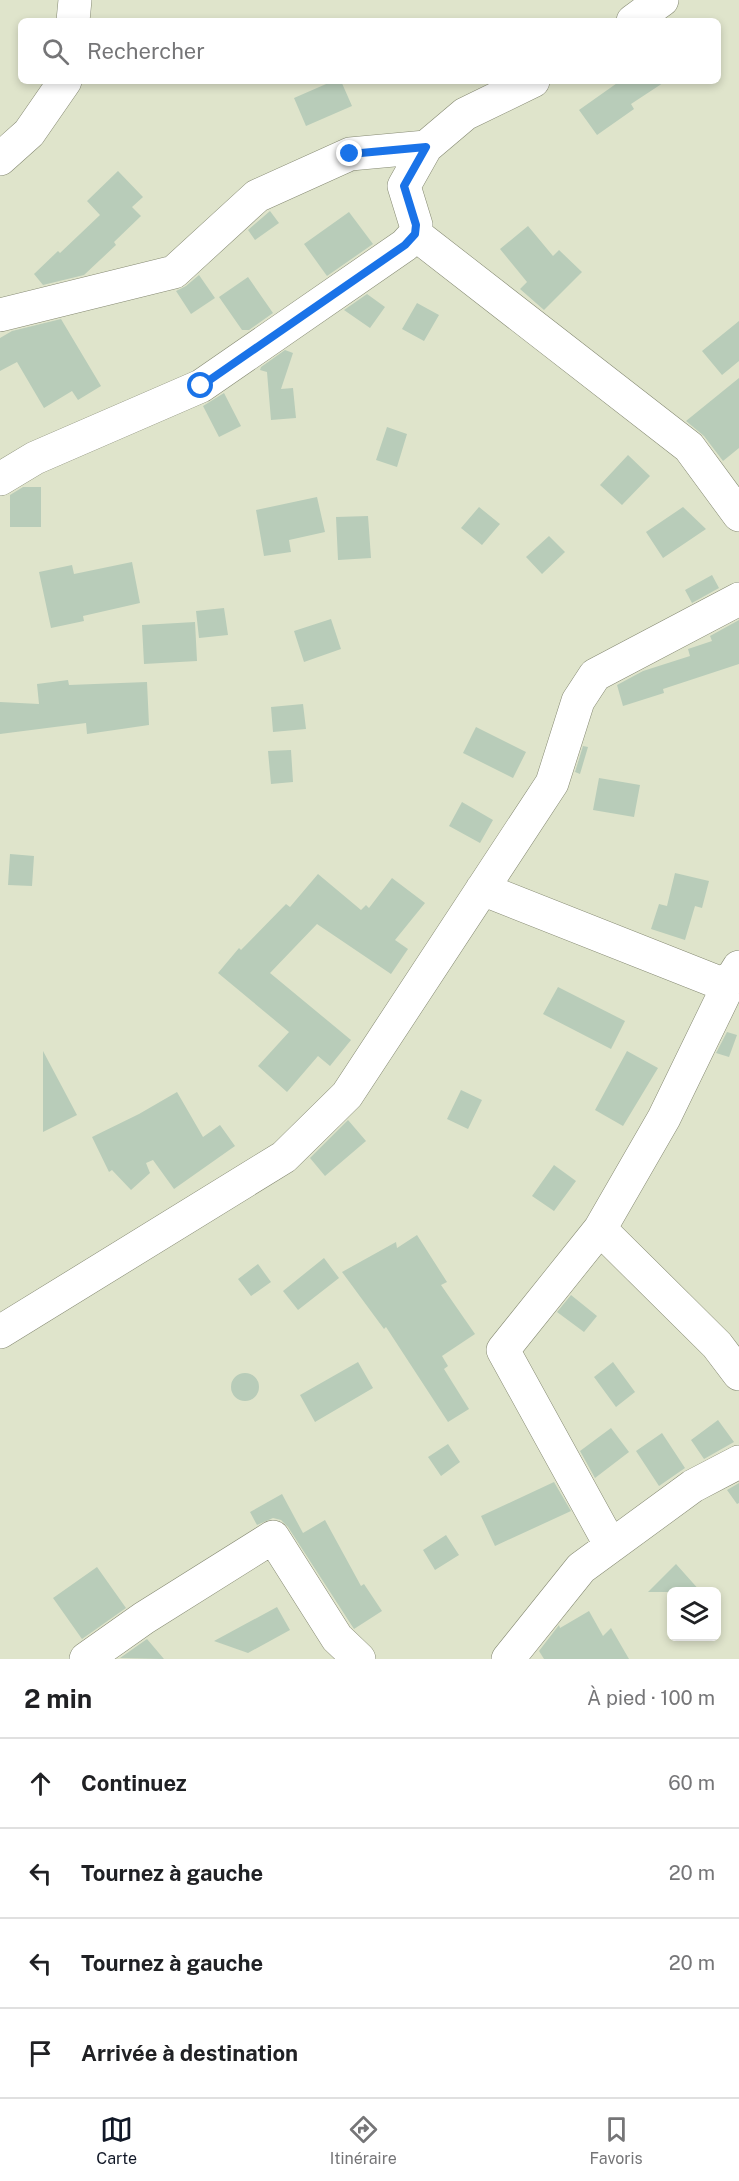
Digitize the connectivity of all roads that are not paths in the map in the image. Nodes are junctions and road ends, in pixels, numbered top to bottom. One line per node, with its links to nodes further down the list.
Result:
1 (75, 0): 3 (street)
2 (662, 0): 4 (street)
3 (73, 18)
4 (637, 18)
5 (63, 84): 8 (street)
6 (527, 84): 7 (street)
7 (426, 147): 9 (street); 10 (street)
8 (0, 159)
9 (415, 234): 11 (street); 12 (street)
10 (0, 315)
11 (0, 479)
12 (739, 515)
13 (739, 599): 14 (street)
14 (482, 889): 15 (street); 17 (street)
15 (736, 973): 16 (street)
16 (600, 1229): 18 (street); 20 (street)
17 (0, 1332)
18 (739, 1374)
19 (739, 1462): 20 (street)
20 (611, 1546): 23 (street)
21 (86, 1659): 22 (street)
22 (359, 1659)
23 (508, 1659)

